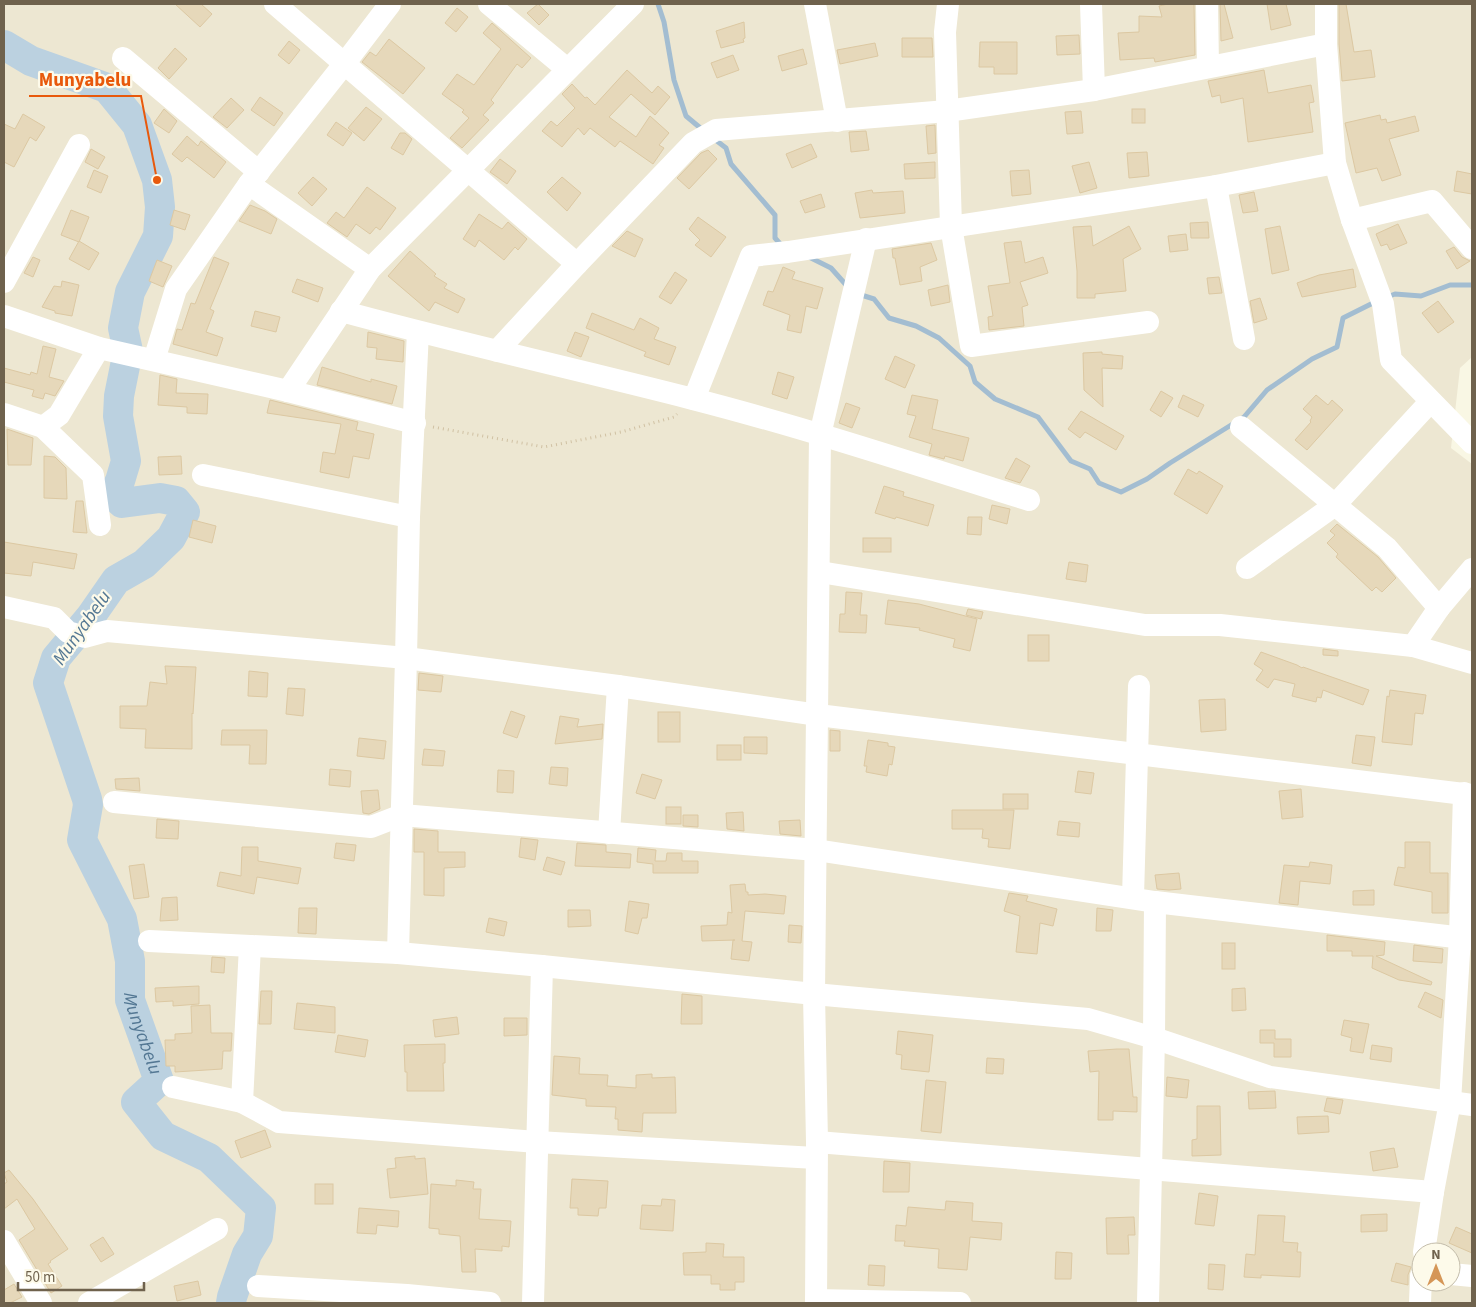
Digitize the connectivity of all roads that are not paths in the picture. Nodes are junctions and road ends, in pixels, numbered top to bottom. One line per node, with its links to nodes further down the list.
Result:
1 (275, 4): 12 (street)
2 (390, 4): 12 (street)
3 (489, 4): 14 (street)
4 (633, 4): 14 (street)
5 (815, 4): 17 (street)
6 (948, 4): 16 (street)
7 (1091, 4): 15 (street)
8 (1206, 4): 13 (street)
9 (1326, 4): 10 (street)
10 (1326, 44): 13 (street); 19 (street)
11 (123, 58): 21 (street)
12 (346, 63): 20 (street); 21 (street)
13 (1208, 66): 15 (street)
14 (567, 69): 20 (street)
15 (1094, 90): 16 (street)
16 (947, 111): 17 (street); 24 (street)
17 (837, 121): 27 (street)
18 (79, 145): 29 (street)
19 (1335, 163): 22 (street); 23 (street)
20 (467, 171): 27 (street); 28 (street)
21 (254, 178): 28 (street); 37 (street)
22 (1216, 186): 24 (street); 34 (street)
23 (1352, 220): 26 (street); 40 (street)
24 (951, 226): 25 (street); 32 (street)
25 (866, 240): 39 (street); 45 (street)
26 (1472, 248)
27 (577, 264): 36 (street)
28 (370, 269): 30 (street)
29 (4, 282)
30 (341, 311): 33 (street); 38 (street)
31 (4, 316): 35 (street)
32 (1148, 322)
33 (418, 332): 36 (street); 42 (street)
34 (1244, 339)
35 (109, 350): 37 (street); 43 (street)
36 (497, 351): 39 (street)
37 (149, 359): 38 (street)
38 (288, 392): 42 (street)
39 (694, 399): 45 (street)
40 (1430, 402): 46 (street); 49 (street)
41 (4, 414): 43 (street)
42 (415, 423): 50 (street)
43 (43, 427): 51 (street)
44 (1242, 427): 49 (street)
45 (820, 434): 48 (street); 54 (street)
46 (1472, 443)
47 (203, 475): 50 (street)
48 (1029, 500)
49 (1335, 504): 52 (street); 56 (street)
50 (409, 517): 58 (street)
51 (100, 525)
52 (1247, 568)
53 (1472, 569): 56 (street)
54 (820, 572): 57 (street); 62 (street)
55 (4, 607): 58 (street)
56 (1439, 608): 57 (street)
57 (1413, 646): 59 (street)
58 (406, 658): 60 (street); 66 (street)
59 (1472, 663)
60 (618, 686): 62 (street); 67 (street)
61 (1139, 686): 63 (street)
62 (818, 715): 63 (street); 68 (street)
63 (1138, 754): 64 (street); 69 (street)
64 (1468, 794): 70 (street)
65 (114, 802): 66 (street)
66 (402, 816): 67 (street); 73 (street)
67 (609, 832): 68 (street)
68 (816, 850): 69 (street); 75 (street)
69 (1144, 900): 70 (street); 76 (street)
70 (1466, 938): 79 (street)
71 (148, 941): 72 (street)
72 (250, 946): 73 (street); 78 (street)
73 (398, 953): 74 (street)
74 (542, 966): 75 (street); 81 (street)
75 (814, 994): 76 (street); 82 (street)
76 (1154, 1038): 79 (street); 83 (street)
77 (173, 1087): 78 (street)
78 (242, 1102): 81 (street)
79 (1450, 1102): 80 (street); 84 (street)
80 (1472, 1105)
81 (537, 1142): 82 (street); 93 (street)
82 (816, 1150): 83 (street); 89 (street)
83 (1151, 1170): 84 (street); 95 (street)
84 (1433, 1192): 87 (street)
85 (217, 1229): 91 (street)
86 (4, 1241): 90 (street)
87 (1426, 1242)
88 (258, 1286): 92 (street)
89 (816, 1302): 94 (street)
90 (41, 1303)
91 (89, 1303)
92 (490, 1303)
93 (533, 1303)
94 (960, 1303)
95 (1148, 1303)

